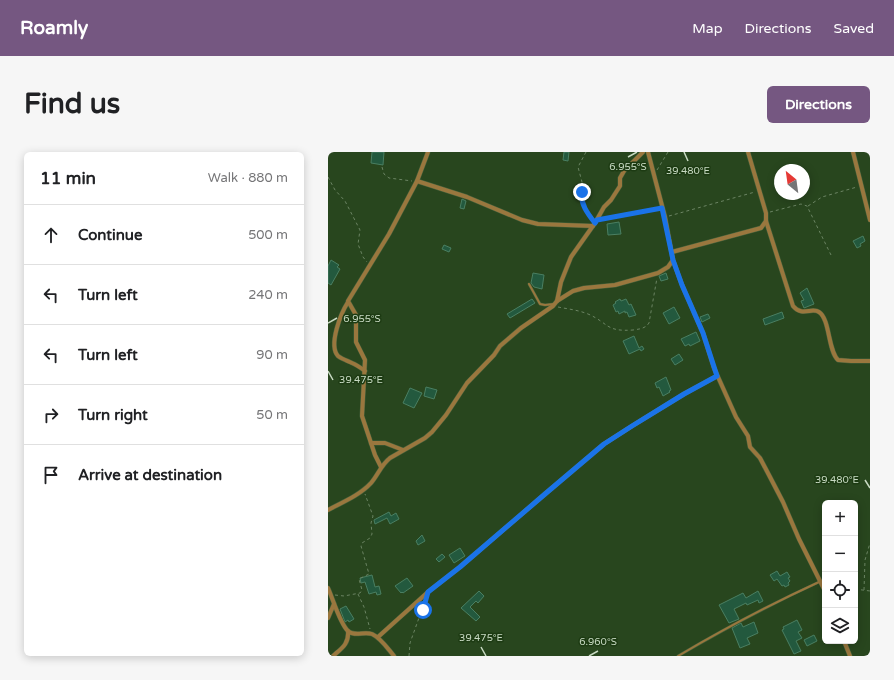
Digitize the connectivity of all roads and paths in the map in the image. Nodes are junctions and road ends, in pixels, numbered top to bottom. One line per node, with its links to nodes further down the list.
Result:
1 (428, 152): 11 (street)
2 (586, 152): 20 (path)
3 (643, 152): 20 (street)
4 (648, 152): 9 (street)
5 (668, 152): 9 (path)
6 (748, 152): 13 (street)
7 (853, 152): 12 (street)
8 (382, 167): 11 (path)
9 (654, 175): 15 (street)
10 (328, 177): 24 (path)
11 (417, 181): 20 (street); 24 (street)
12 (860, 185): 14 (path); 18 (street)
13 (759, 191): 16 (street); 17 (path)
14 (807, 206): 16 (path); 22 (path)
15 (662, 208): 17 (street); 20 (path)
16 (766, 213): 19 (street)
17 (665, 217): 21 (street)
18 (870, 220)
19 (766, 221): 21 (street); 29 (street)
20 (595, 223): 28 (street)
21 (672, 252): 23 (street)
22 (831, 255)
23 (673, 260): 25 (street); 31 (street)
24 (371, 265): 27 (street)
25 (658, 272): 28 (street); 28 (path)
26 (529, 284): 28 (lane)
27 (348, 302): 30 (street); 30 (street)
28 (555, 304): 33 (street)
29 (870, 361)
30 (365, 372): 32 (street)
31 (717, 376): 38 (street); 43 (street)
32 (371, 443): 33 (street); 34 (street)
33 (403, 450): 34 (street)
34 (381, 467): 35 (street)
35 (364, 490): 36 (street); 45 (path)
36 (328, 510)
37 (870, 543): 41 (path)
38 (821, 582): 55 (lane)
39 (328, 588): 44 (street)
40 (858, 589): 41 (path)
41 (864, 590): 42 (path)
42 (870, 591)
43 (428, 592): 50 (street); 54 (path)
44 (330, 594): 45 (path); 46 (street)
45 (358, 594): 49 (path)
46 (334, 604): 47 (street); 48 (street)
47 (328, 618)
48 (348, 631): 49 (street); 52 (street)
49 (371, 634): 50 (street)
50 (378, 637): 53 (street)
51 (845, 644): 56 (street)
52 (333, 656)
53 (394, 656)
54 (409, 656)
55 (678, 656)
56 (850, 656)

